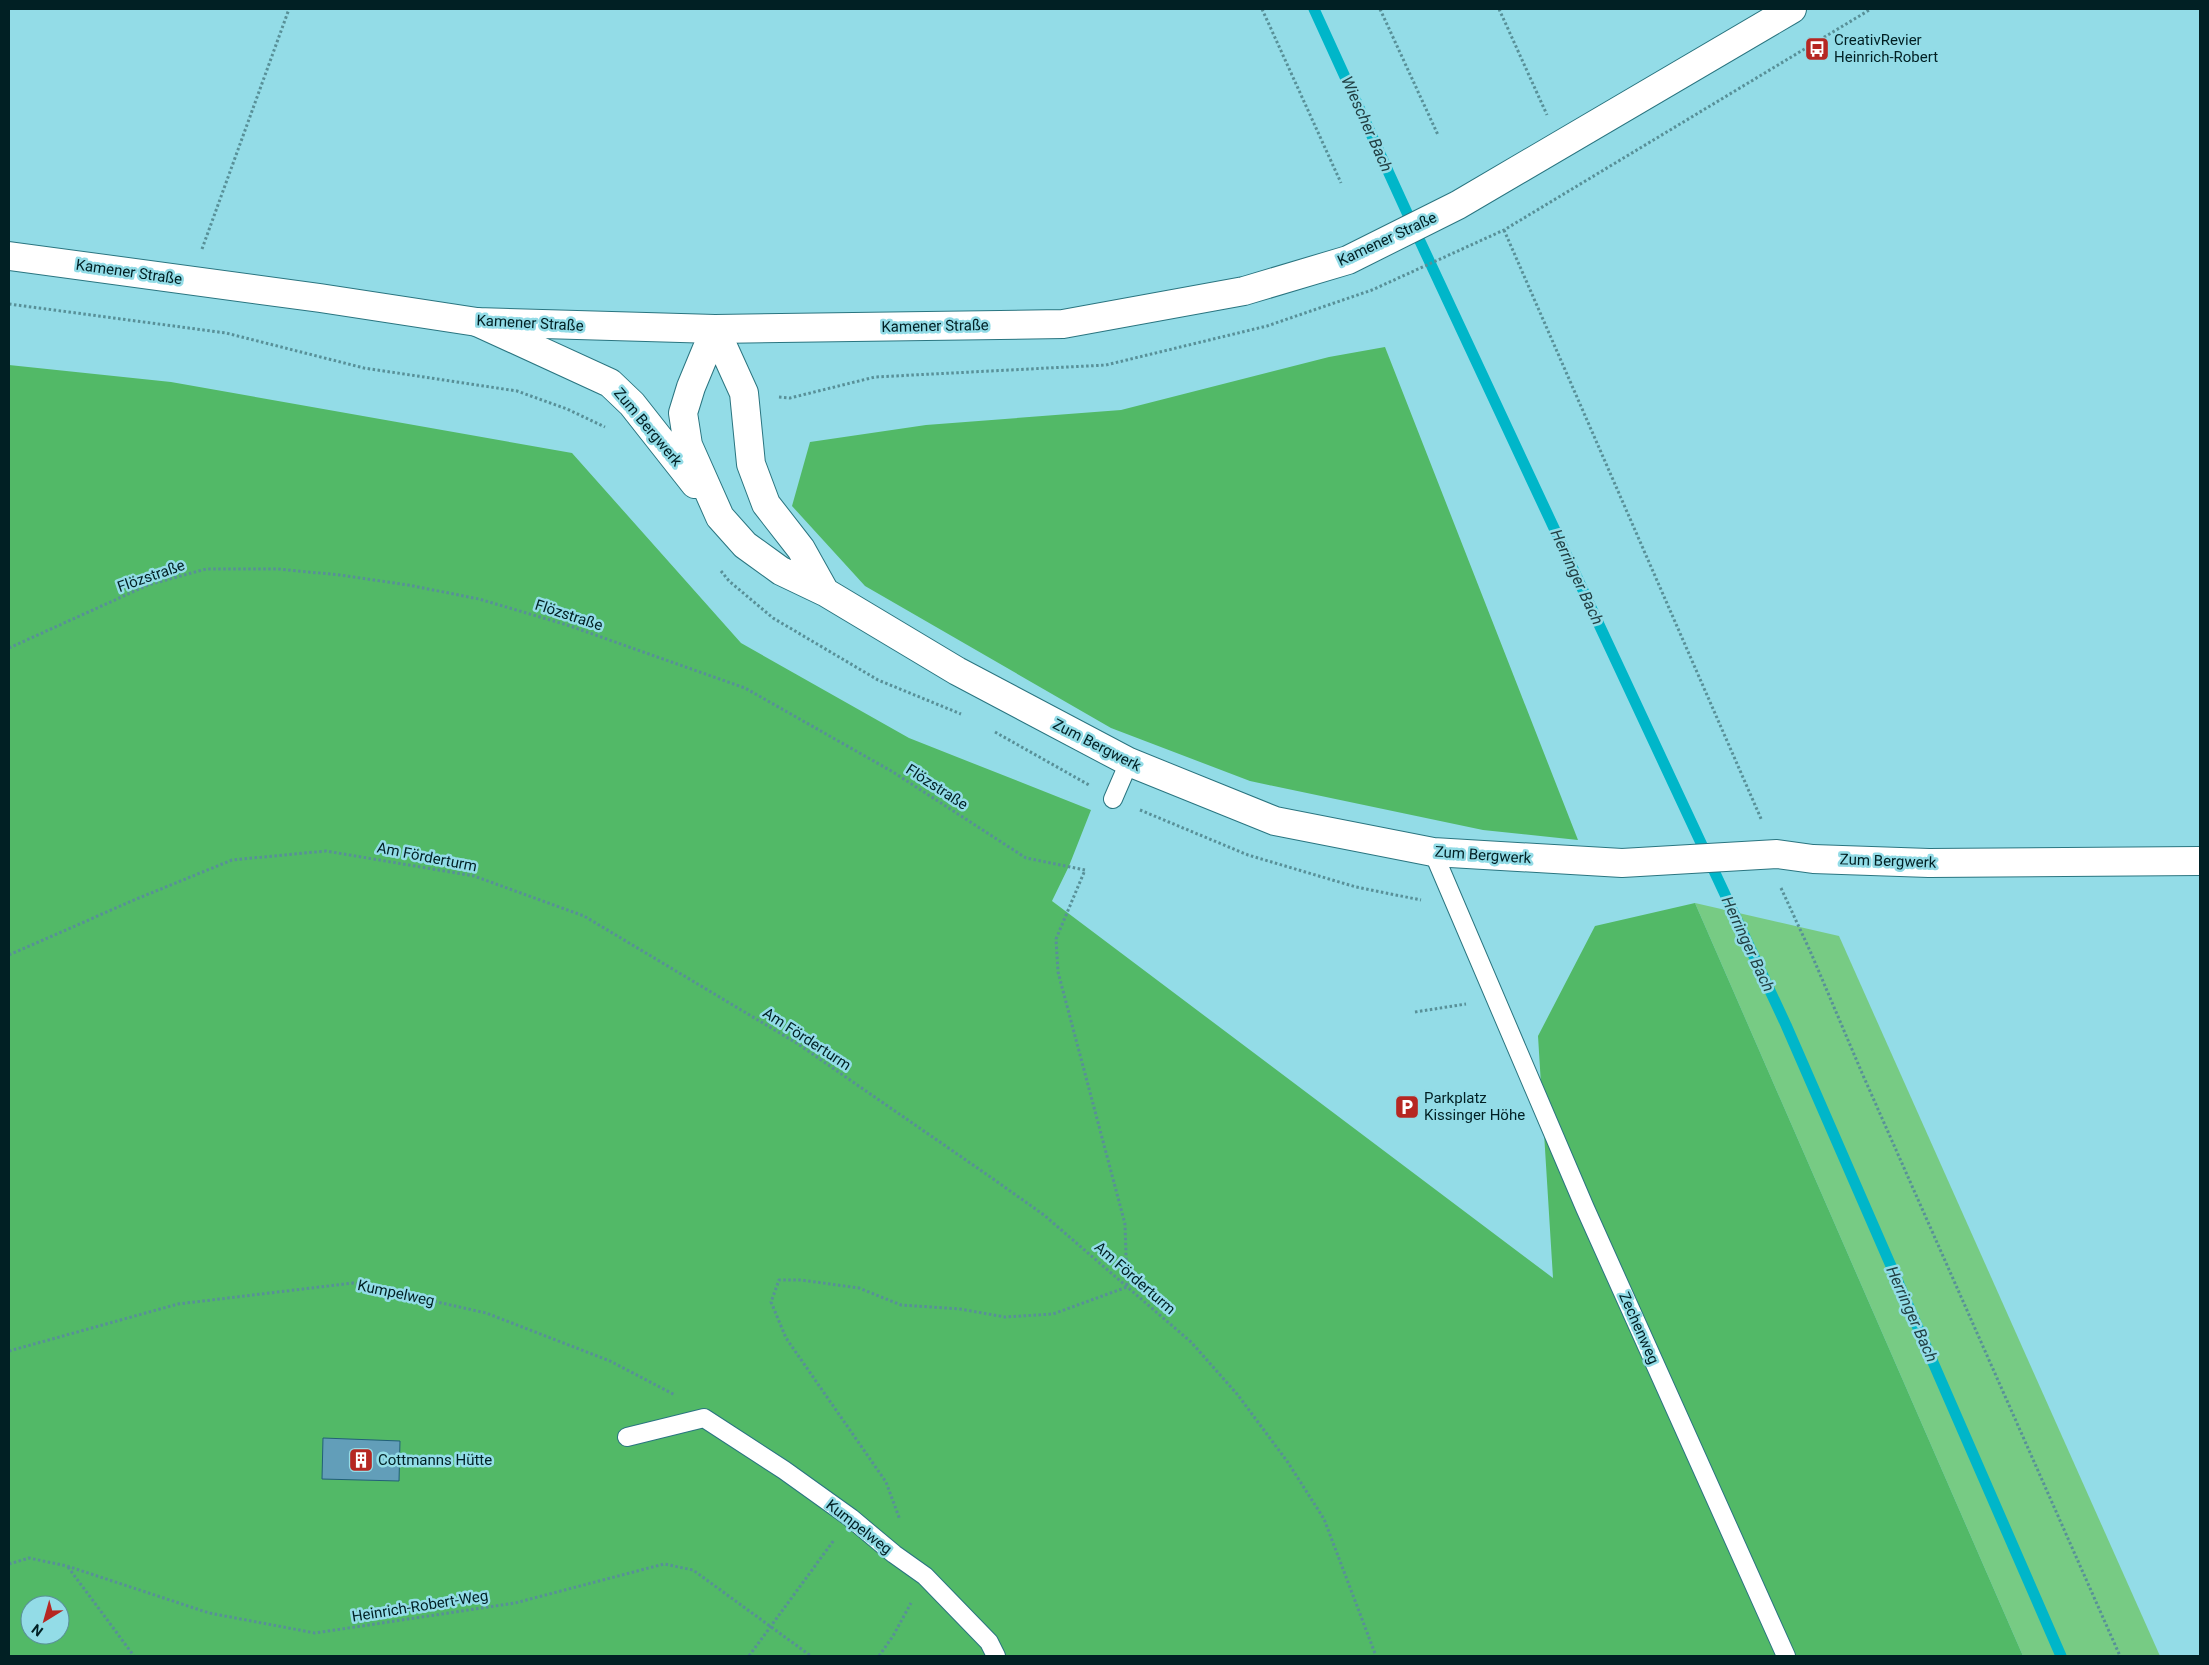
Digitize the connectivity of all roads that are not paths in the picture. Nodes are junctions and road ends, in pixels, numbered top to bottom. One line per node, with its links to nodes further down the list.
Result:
1 (1792, 9): 4 (street, Kamener Straße)
2 (9, 256): 3 (street, Kamener Straße)
3 (477, 322): 4 (street, Kamener Straße); 5 (street, Zum Bergwerk)
4 (714, 329): 5 (street, Zum Bergwerk); 6 (street)
5 (720, 517): 6 (street, Zum Bergwerk)
6 (824, 592): 7 (street, Zum Bergwerk)
7 (1129, 762): 8 (lane); 9 (street, Zum Bergwerk)
8 (1113, 799)
9 (1433, 852): 10 (street, Zum Bergwerk); 13 (lane, Zechenweg)
10 (2200, 861)
11 (627, 1437): 12 (lane, Kumpelweg)
12 (996, 1656)
13 (1786, 1656)

